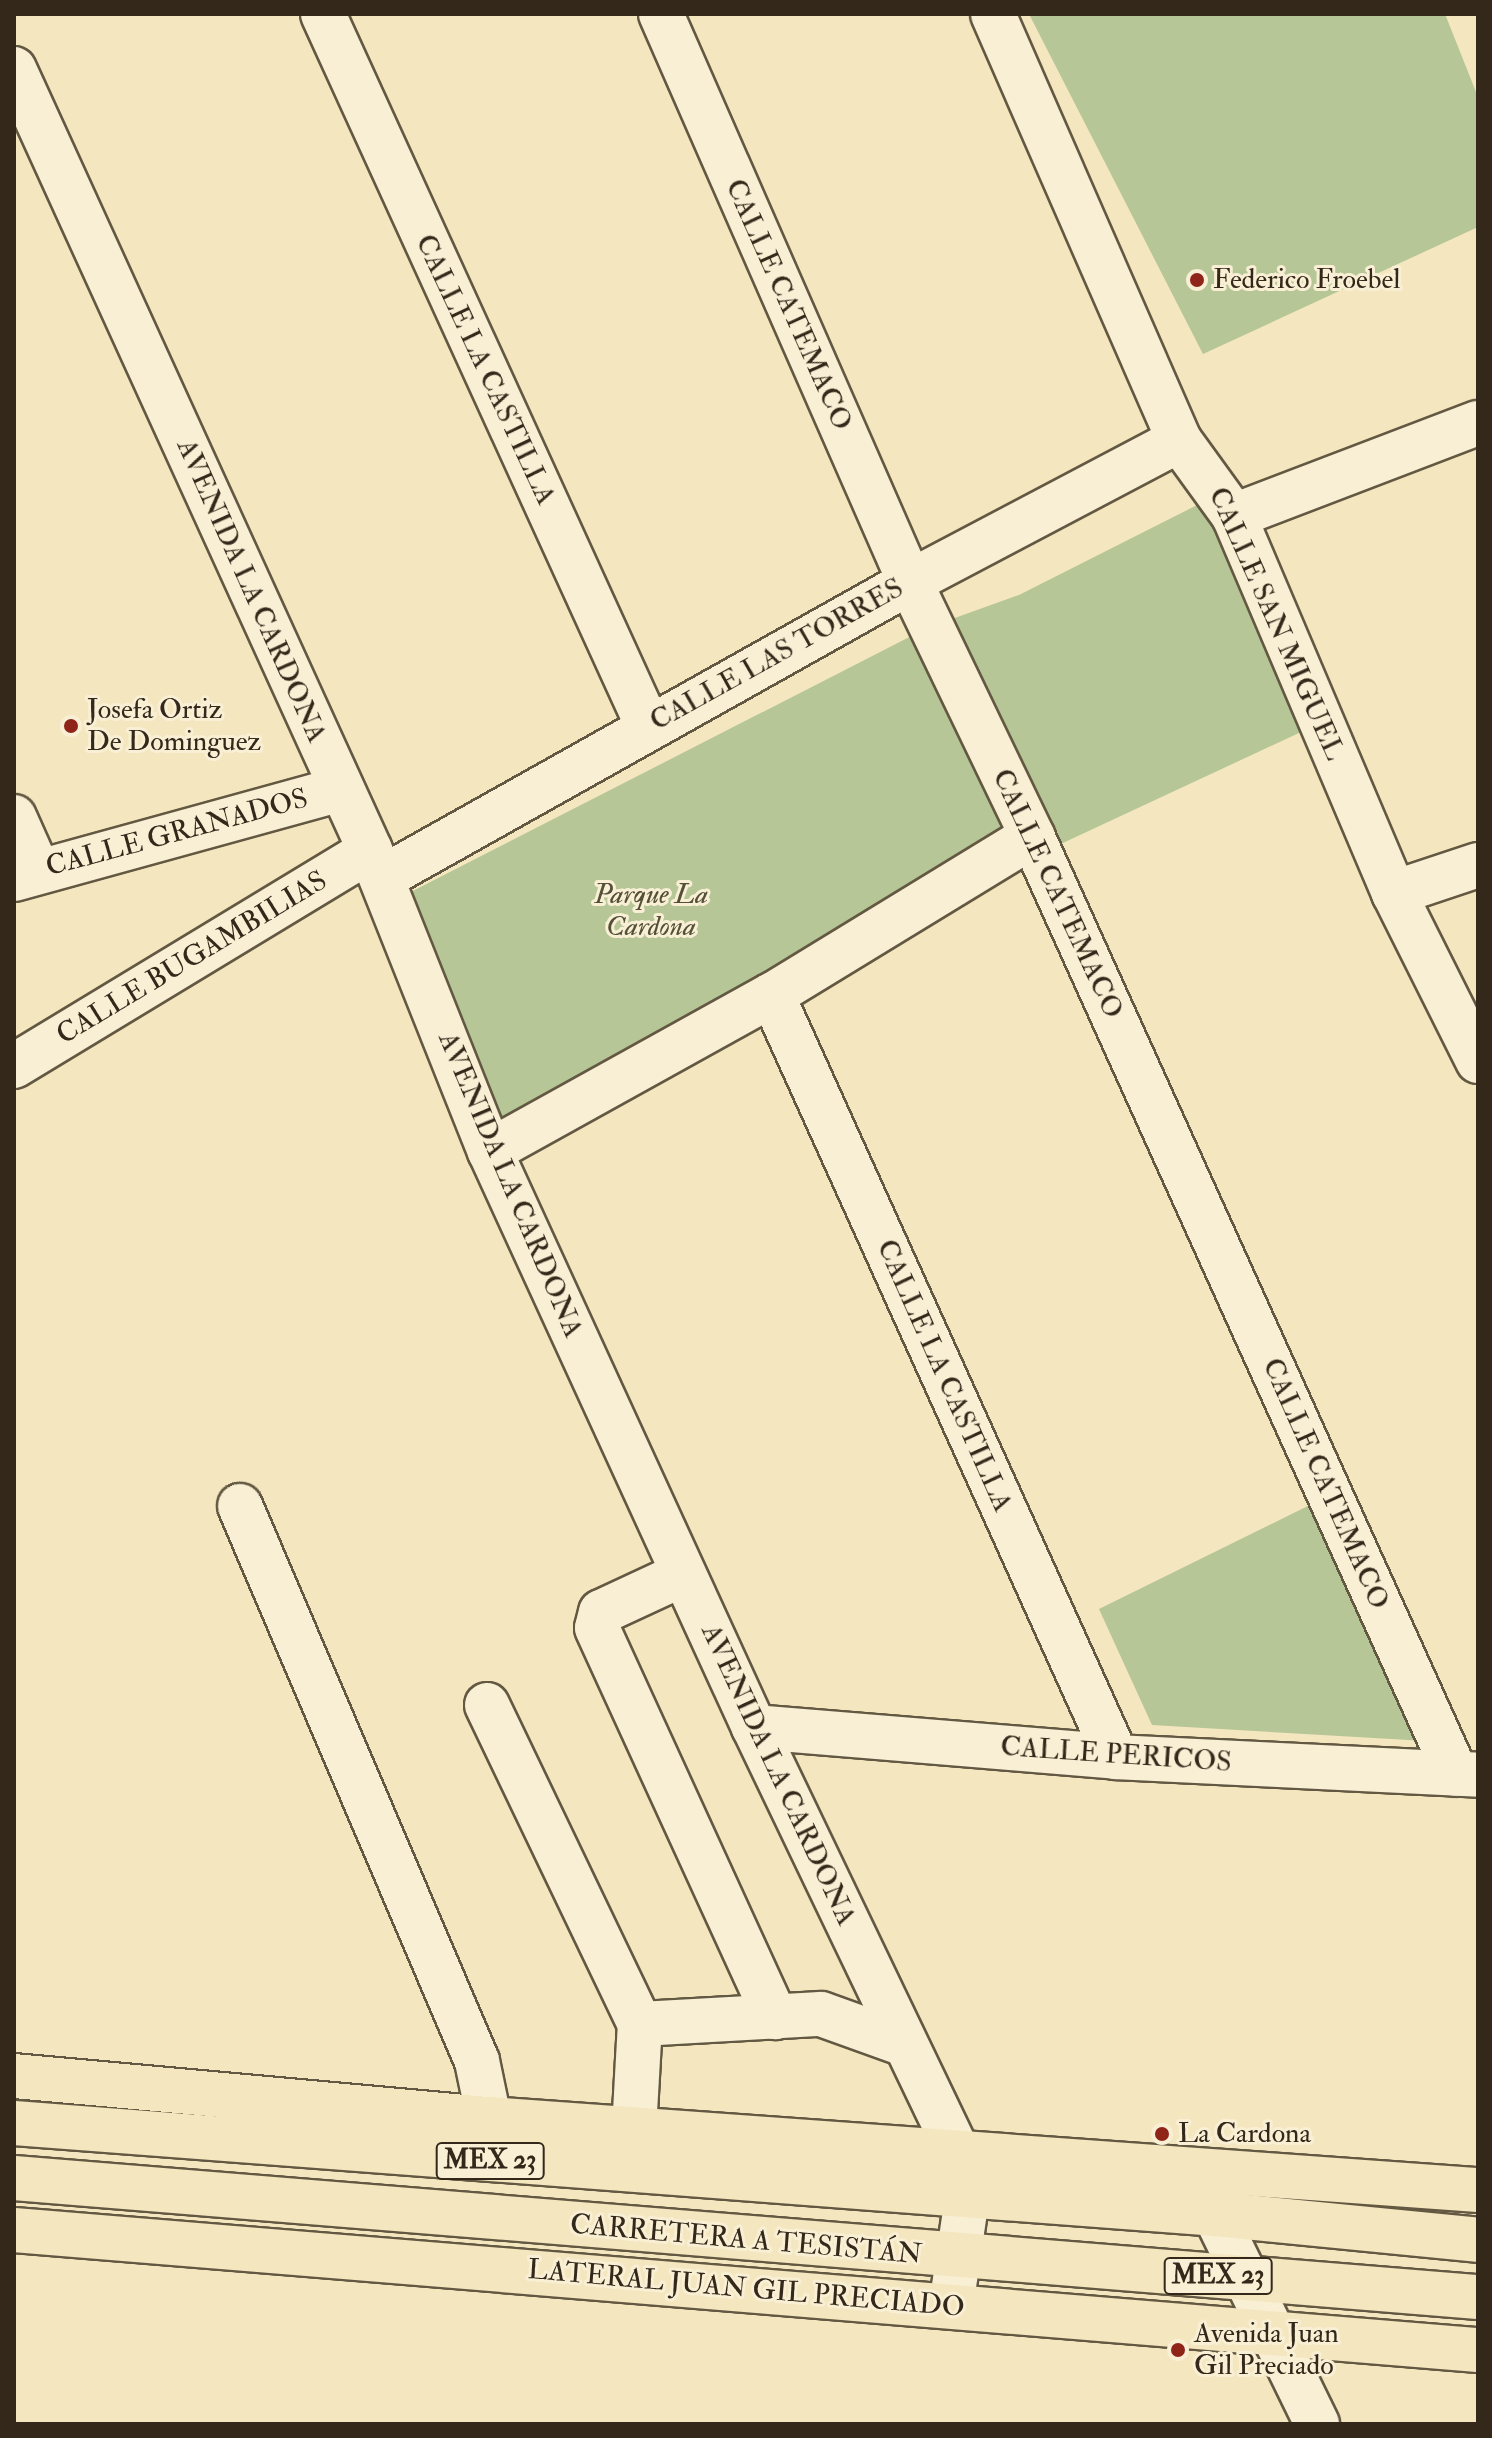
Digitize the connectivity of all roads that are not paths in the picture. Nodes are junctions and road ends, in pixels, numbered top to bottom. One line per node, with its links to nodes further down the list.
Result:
1 (323, 14): 9 (street, CALLE LA CASTILLA)
2 (661, 14): 8 (street, CALLE CATEMACO)
3 (993, 14): 6 (street, CALLE SAN MIGUEL)
4 (14, 69): 10 (street, AVENIDA LA CARDONA)
5 (1478, 423): 7 (street)
6 (1179, 440): 7 (street, CALLE SAN MIGUEL); 8 (street, CALLE LAS TORRES)
7 (1234, 516): 16 (street, CALLE SAN MIGUEL)
8 (910, 582): 9 (street, CALLE LAS TORRES); 12 (street, CALLE CATEMACO)
9 (648, 726): 13 (street, CALLE LAS TORRES)
10 (341, 789): 13 (street, AVENIDA LA CARDONA); 15 (street, CALLE GRANADOS)
11 (14, 817): 15 (street)
12 (1032, 836): 17 (street); 26 (street, CALLE CATEMACO)
13 (376, 864): 19 (street, CALLE BUGAMBILIAS); 20 (street, AVENIDA LA CARDONA)
14 (1478, 865): 16 (street)
15 (26, 875)
16 (1394, 893): 18 (street, CALLE SAN MIGUEL)
17 (772, 995): 20 (street); 25 (street, CALLE LA CASTILLA)
18 (1478, 1061)
19 (14, 1066)
20 (490, 1151): 22 (street, AVENIDA LA CARDONA)
21 (240, 1506): 31 (street)
22 (683, 1574): 24 (street, AVENIDA LA CARDONA); 27 (street)
23 (487, 1705): 28 (street)
24 (754, 1727): 25 (street, CALLE PERICOS); 29 (street, AVENIDA LA CARDONA)
25 (1116, 1757): 26 (street, CALLE PERICOS)
26 (1467, 1774)
27 (775, 2017): 28 (street); 29 (street)
28 (640, 2024): 33 (street)
29 (905, 2044): 34 (street, AVENIDA LA CARDONA)
30 (14, 2076): 31 (main road)
31 (489, 2119): 33 (main road)
32 (14, 2123): 38 (main road, CARRETERA A TESISTÁN / MEX 23)
33 (634, 2130): 34 (main road)
34 (958, 2153): 35 (main road); 38 (street, AVENIDA LA CARDONA)
35 (1193, 2169): 37 (main road); 39 (street)
36 (14, 2178): 42 (main road, CARRETERA A TESISTÁN / MEX 23)
37 (1478, 2190)
38 (967, 2198): 39 (main road, CARRETERA A TESISTÁN / MEX 23); 42 (street, AVENIDA LA CARDONA)
39 (1215, 2214): 41 (main road, CARRETERA A TESISTÁN / MEX 23); 43 (street)
40 (14, 2230): 45 (main road, LATERAL JUAN GIL PRECIADO)
41 (1478, 2240)
42 (958, 2258): 43 (main road, CARRETERA A TESISTÁN / MEX 23); 45 (street, AVENIDA LA CARDONA)
43 (1250, 2278): 44 (main road, CARRETERA A TESISTÁN / MEX 23); 46 (street)
44 (1478, 2297)
45 (951, 2306): 46 (main road, LATERAL JUAN GIL PRECIADO)
46 (1277, 2333): 47 (main road, LATERAL JUAN GIL PRECIADO); 48 (street)
47 (1478, 2350)
48 (1317, 2424)

